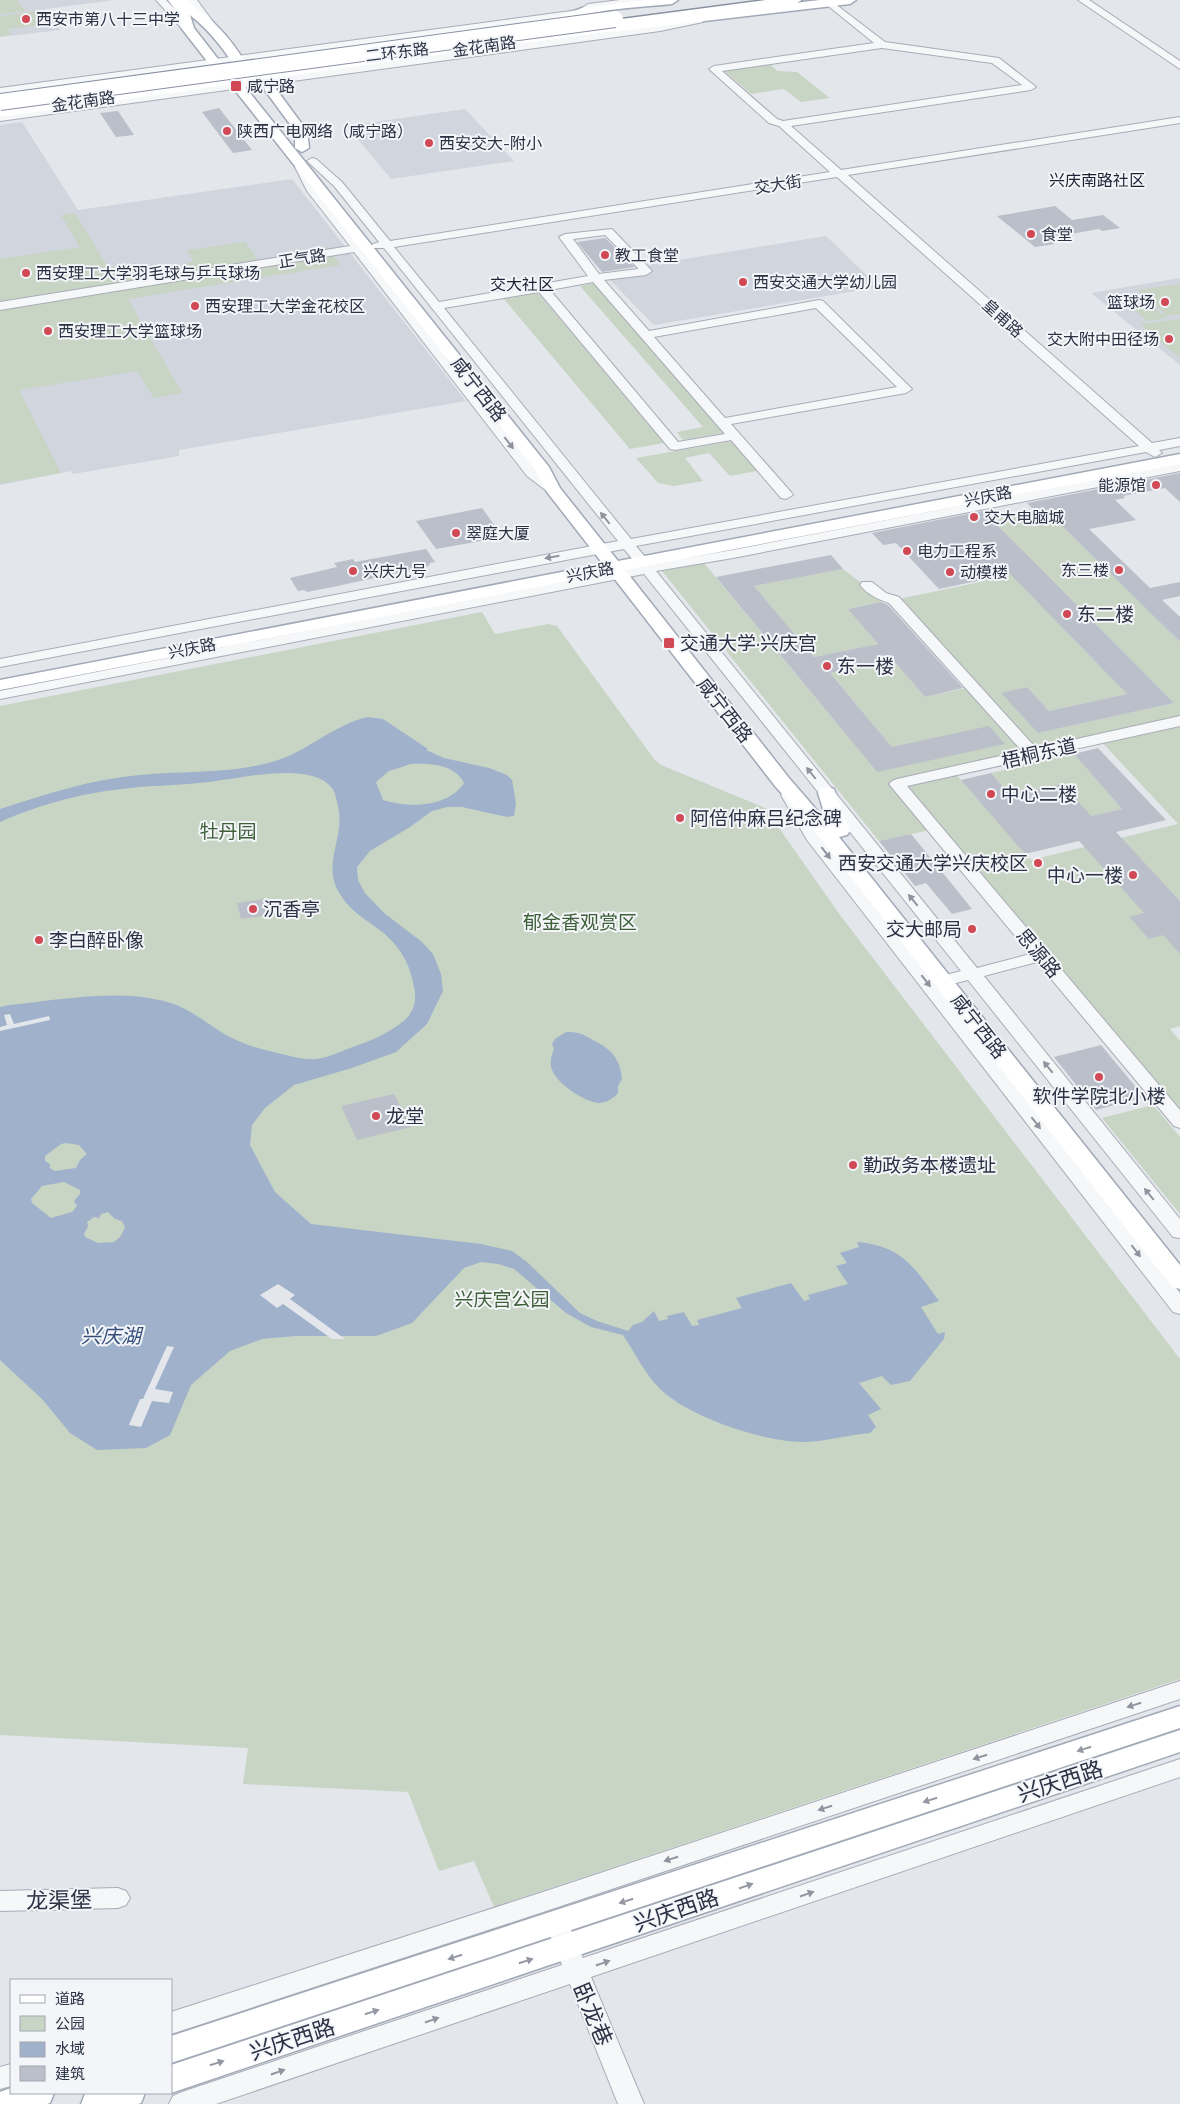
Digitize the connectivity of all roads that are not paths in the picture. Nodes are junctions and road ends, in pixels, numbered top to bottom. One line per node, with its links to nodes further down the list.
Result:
1 (162, 0): 19 (street)
2 (174, 0): 19 (main road, 咸宁西路)
3 (183, 0): 18 (main road, 咸宁西路)
4 (192, 0): 18 (street)
5 (643, 0): 13 (street)
6 (672, 0): 13 (main road, 金花南路)
7 (739, 0): 16 (highway, 二环东路)
8 (850, 0): 11 (main road)
9 (1083, 0): 23 (street)
10 (798, 3): 11 (main road); 12 (highway); 14 (main road)
11 (830, 3): 20 (street)
12 (731, 5): 14 (highway, 二环东路); 15 (highway)
13 (577, 9): 15 (main road, 金花南路); 21 (street)
14 (698, 17): 16 (highway, 二环东路); 17 (highway); 24 (street)
15 (560, 20): 21 (main road, 金花南路)
16 (614, 21): 28 (highway, 二环东路, bridge); 29 (highway, 二环东路)
17 (665, 23): 25 (main road, 金花南路)
18 (212, 27): 21 (main road, 咸宁西路)
19 (188, 29): 22 (main road, 咸宁西路)
20 (882, 45): 33 (street, 皇甫路); 33 (street)
21 (239, 61): 22 (main road, 金花南路); 25 (main road, 咸宁西路)
22 (216, 65): 25 (main road, 咸宁西路); 26 (street); 27 (main road, 金花南路)
23 (1180, 66)
24 (278, 80): 25 (street); 34 (main road)
25 (238, 83): 30 (main road, 金花南路); 31 (street); 34 (main road, 咸宁西路); 34 (main road)
26 (0, 91)
27 (0, 98)
28 (0, 102)
29 (0, 106)
30 (0, 113)
31 (0, 118)
32 (1180, 120): 35 (street, 交大街)
33 (783, 124): 35 (street, 皇甫路)
34 (301, 158): 36 (main road, 咸宁西路)
35 (841, 175): 36 (street, 交大街); 46 (street, 皇甫路)
36 (372, 247): 39 (street, 正气路); 40 (street); 48 (main road, 咸宁西路); 48 (main road, 咸宁西路, one-way to 48)
37 (596, 278): 37 (street); 38 (street); 41 (street)
38 (542, 288): 40 (street); 43 (street)
39 (0, 306)
40 (435, 306): 48 (street, one-way to 40)
41 (645, 335): 42 (street); 42 (street)
42 (722, 422): 43 (street)
43 (734, 436): 47 (street)
44 (1180, 442): 46 (street)
45 (1180, 450): 46 (main road, 兴庆路)
46 (1166, 458): 48 (main road, 兴庆路); 48 (street)
47 (786, 496)
48 (624, 559): 50 (street, one-way to 50); 51 (main road, 兴庆路); 52 (main road, 兴庆路); 53 (street); 56 (main road, 咸宁西路); 58 (street, one-way to 48); 59 (main road, 咸宁西路)
49 (868, 585): 55 (street)
50 (0, 663)
51 (0, 672)
52 (0, 685)
53 (0, 695)
54 (1180, 721): 55 (street, 梧桐东道)
55 (1033, 754): 57 (street, 梧桐东道)
56 (782, 782): 61 (main road, 咸宁西路); 66 (street, one-way to 66)
57 (898, 784): 60 (street, 思源路)
58 (827, 793): 59 (main road); 61 (street, one-way to 58)
59 (840, 831): 61 (main road, 咸宁西路)
60 (1042, 956): 61 (street); 62 (street, 思源路)
61 (958, 978): 63 (street, one-way to 61); 64 (main road, 咸宁西路); 65 (main road, 咸宁西路)
62 (1180, 1122)
63 (1180, 1232)
64 (1180, 1260)
65 (1180, 1282)
66 (1180, 1307)
67 (1180, 1690): 74 (street, one-way to 74)
68 (1180, 1717): 73 (main road, 兴庆西路, one-way to 73)
69 (1180, 1741): 73 (main road, 兴庆西路, one-way to 69)
70 (1180, 1768): 73 (street, one-way to 70)
71 (118, 1898): 72 (street, 龙渠堡)
72 (0, 1901)
73 (567, 1947): 75 (main road, 兴庆西路, one-way to 75); 76 (main road, 兴庆西路, one-way to 73); 81 (street, one-way to 73); 82 (street, 卧龙巷)
74 (172, 2023)
75 (172, 2050)
76 (172, 2079)
77 (36, 2094): 79 (main road)
78 (127, 2094): 80 (main road)
79 (5, 2104)
80 (96, 2104)
81 (182, 2104)
82 (631, 2104)

